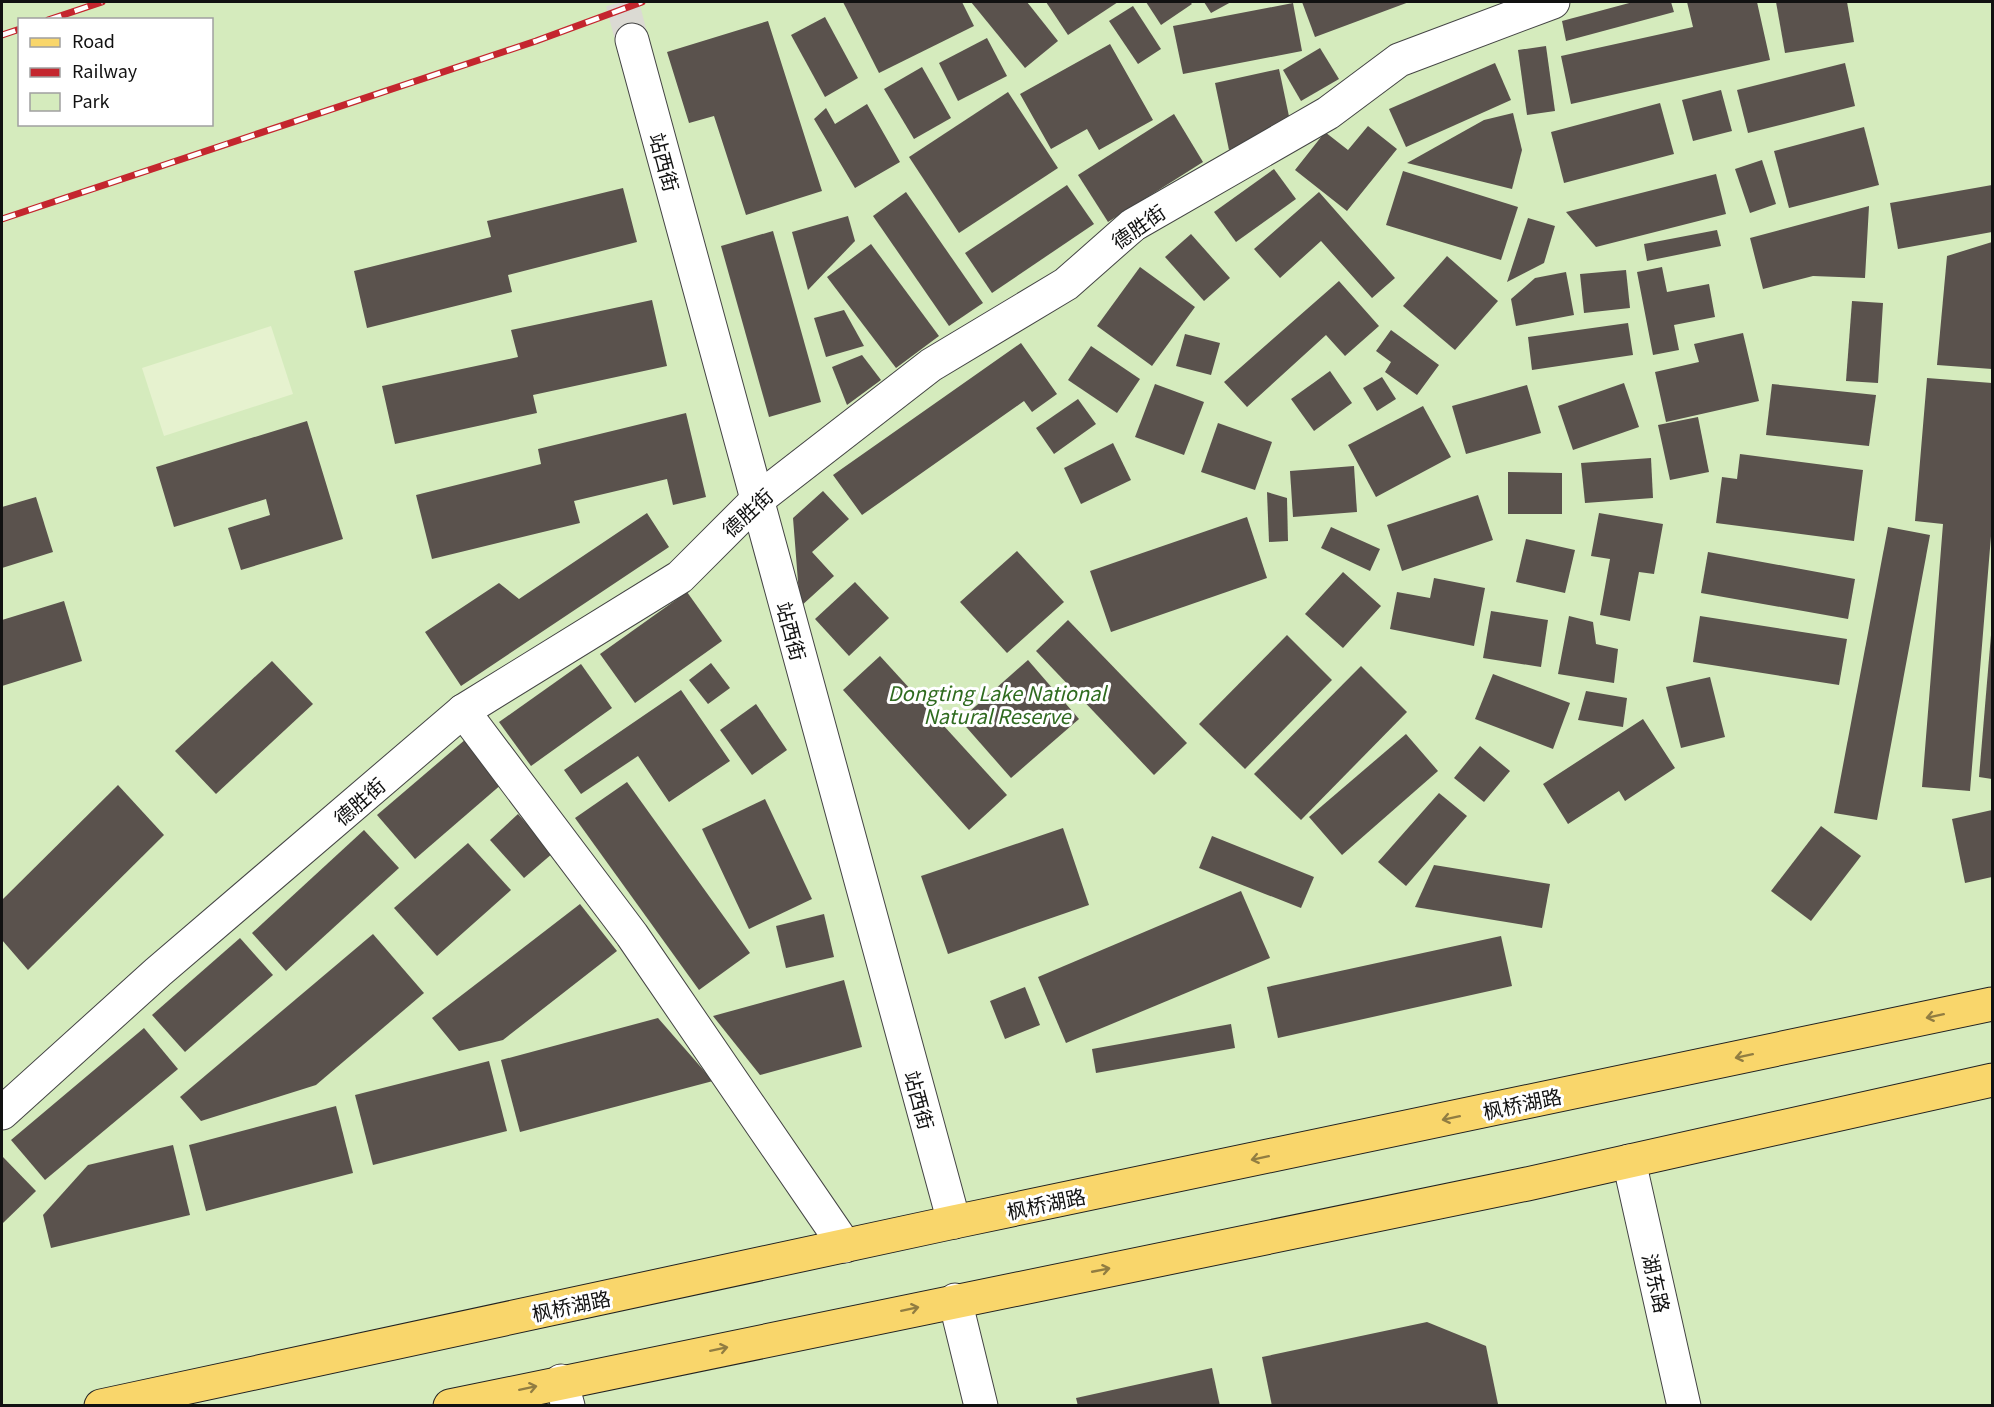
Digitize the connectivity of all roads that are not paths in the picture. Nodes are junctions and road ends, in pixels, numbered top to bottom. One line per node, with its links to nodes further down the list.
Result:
1 (1554, 2): 3 (street, 德胜街)
2 (632, 40): 3 (street, 站西街)
3 (756, 500): 4 (street, 德胜街); 9 (street, 站西街)
4 (463, 711): 7 (street, 德胜街); 10 (street)
5 (1992, 1004): 9 (main road, 枫桥湖路, one-way to 9)
6 (1992, 1080): 8 (main road)
7 (2, 1113)
8 (1629, 1161): 11 (main road, one-way to 8); 16 (street, 湖东路)
9 (954, 1222): 10 (main road, 枫桥湖路)
10 (845, 1246): 13 (main road, 枫桥湖路)
11 (955, 1300): 12 (main road, one-way to 11); 15 (street)
12 (564, 1393): 14 (main road, one-way to 12)
13 (100, 1406)
14 (450, 1406)
15 (981, 1406)
16 (1684, 1406)

